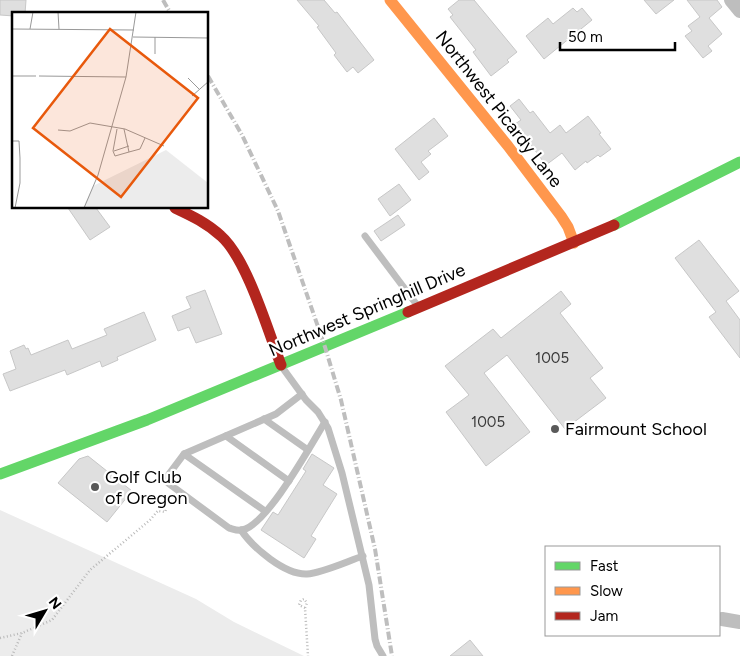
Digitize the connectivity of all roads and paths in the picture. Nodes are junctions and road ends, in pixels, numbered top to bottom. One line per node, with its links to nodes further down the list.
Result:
1 (390, 0): 7 (main road, Northwest Picardy Lane)
2 (731, 0): 3 (street)
3 (740, 11)
4 (740, 162): 7 (main road, Northwest Springhill Drive)
5 (177, 209): 9 (main road)
6 (365, 236): 8 (lane)
7 (574, 243): 8 (main road, Northwest Springhill Drive)
8 (419, 308): 9 (main road, Northwest Springhill Drive)
9 (281, 365): 10 (lane); 16 (main road, Northwest Springhill Drive)
10 (302, 394): 11 (lane); 12 (lane)
11 (264, 419): 13 (lane); 14 (lane)
12 (325, 422): 14 (lane); 21 (lane)
13 (226, 436): 15 (lane); 17 (lane)
14 (308, 450): 17 (lane)
15 (184, 454): 19 (lane); 20 (lane)
16 (0, 474)
17 (289, 481): 19 (lane)
18 (159, 510): 25 (path)
19 (265, 511): 20 (lane)
20 (241, 530): 21 (lane)
21 (363, 556): 29 (lane)
22 (305, 608): 28 (path)
23 (722, 619): 24 (street)
24 (740, 622)
25 (22, 633): 26 (path); 27 (path)
26 (0, 638)
27 (12, 656)
28 (308, 656)
29 (383, 656)

